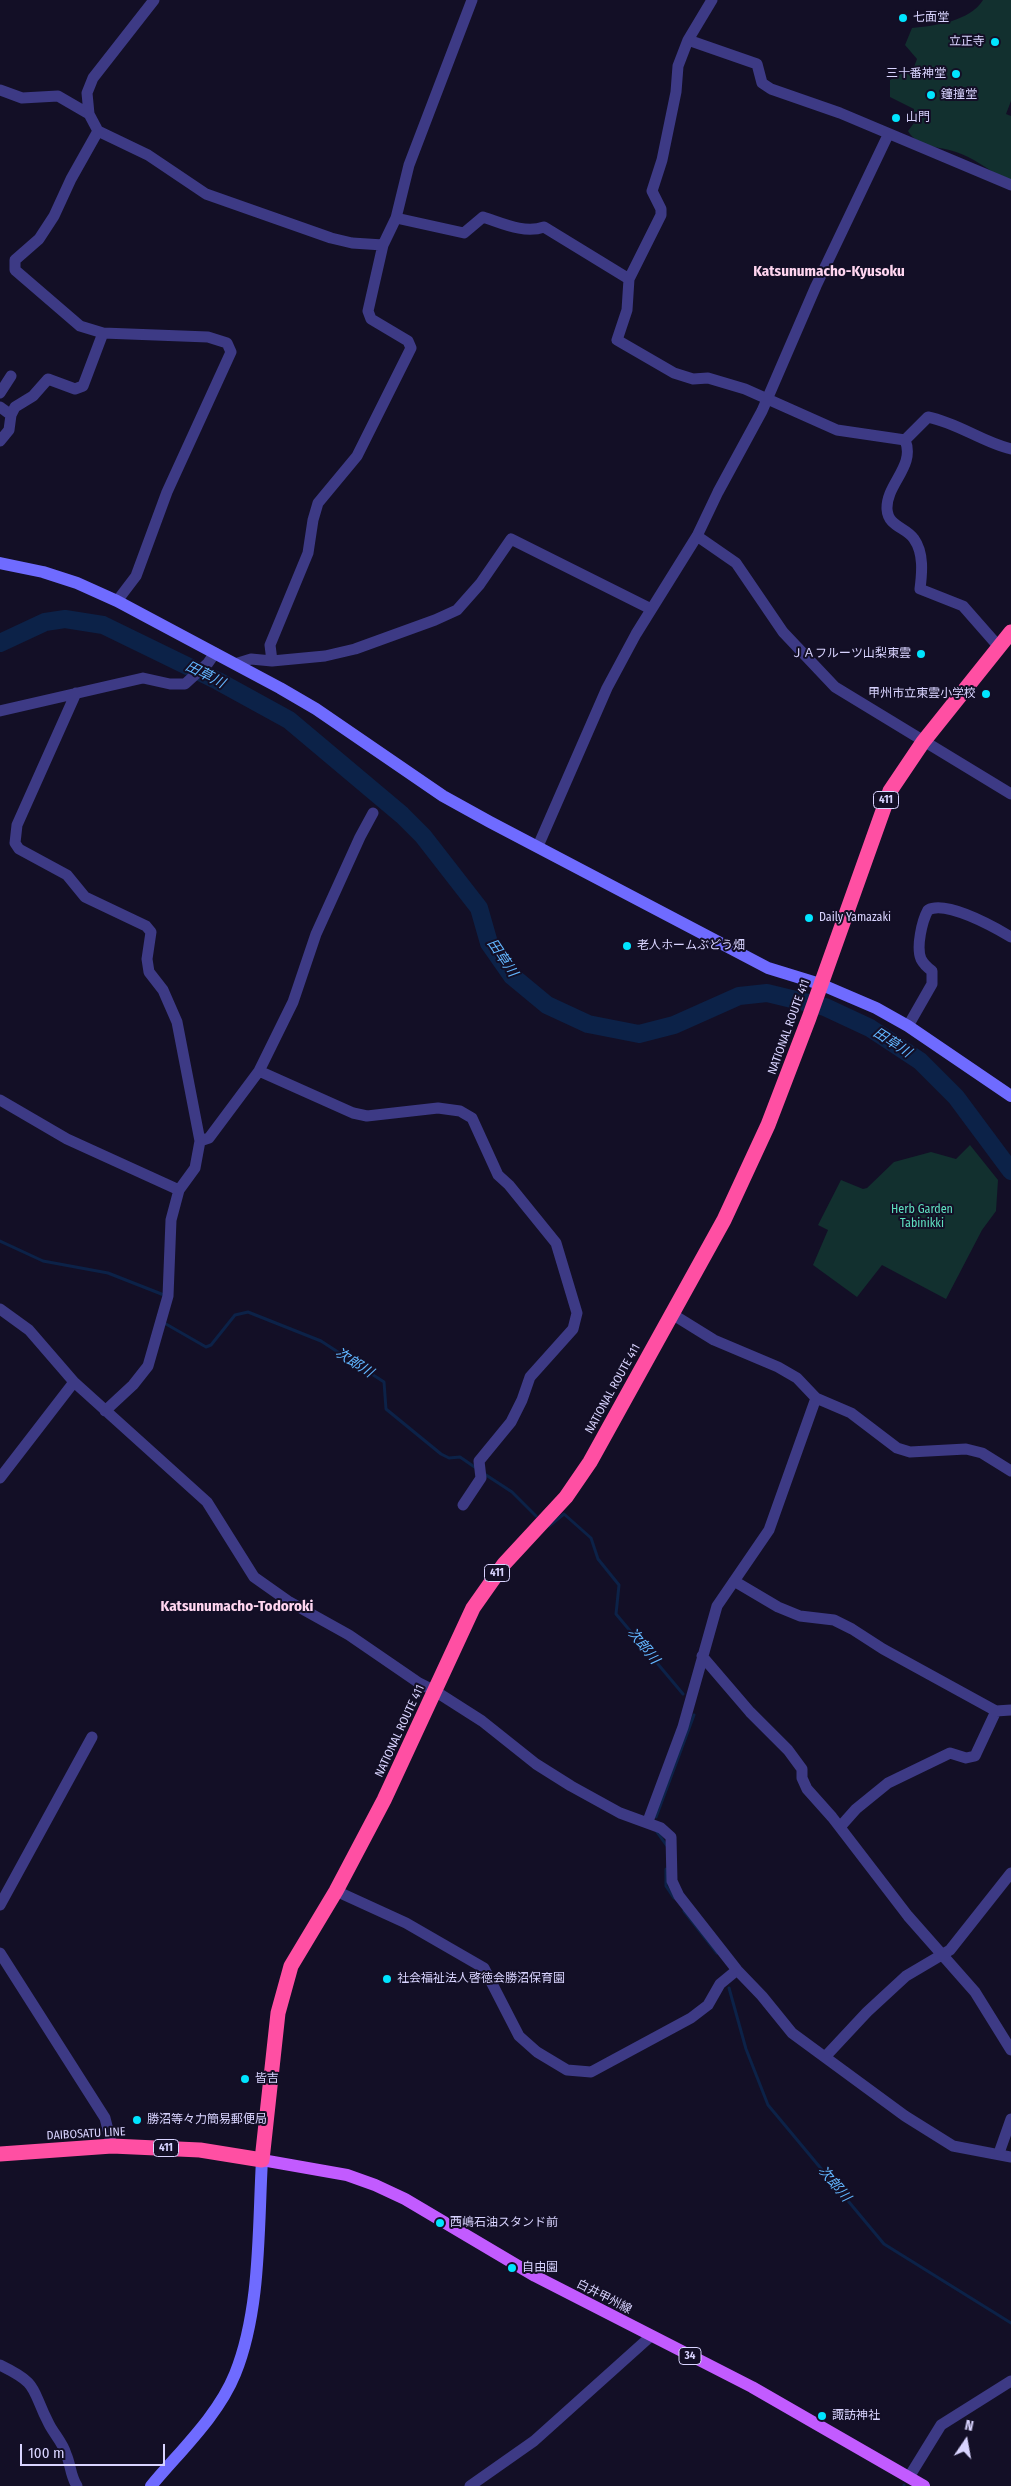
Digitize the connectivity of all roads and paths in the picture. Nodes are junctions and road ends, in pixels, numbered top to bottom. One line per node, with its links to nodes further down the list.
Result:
1 (154, 0): 6 (street)
2 (472, 0): 10 (street)
3 (712, 0): 4 (street)
4 (688, 40): 8 (street); 12 (street)
5 (0, 90): 6 (street)
6 (89, 114): 7 (street)
7 (98, 131): 11 (street); 13 (street)
8 (888, 136): 9 (street); 16 (street)
9 (1011, 185)
10 (396, 218): 11 (street); 12 (street)
11 (383, 245): 29 (street)
12 (629, 279): 16 (street)
13 (103, 333): 18 (street); 24 (street)
14 (11, 376): 15 (street)
15 (0, 393)
16 (766, 399): 19 (street); 22 (street)
17 (0, 407): 18 (street)
18 (11, 415): 20 (street)
19 (905, 440): 21 (street); 27 (street)
20 (0, 441)
21 (1011, 449)
22 (697, 536): 25 (street); 33 (street)
23 (0, 563): 24 (street)
24 (118, 601): 28 (street)
25 (651, 609): 29 (street); 36 (street)
26 (1011, 632): 27 (highway, NATIONAL ROUTE 411 / 411)
27 (999, 647): 33 (highway, NATIONAL ROUTE 411 / 411)
28 (211, 658): 30 (street); 31 (street)
29 (272, 662): 30 (street)
30 (235, 664): 36 (street)
31 (76, 693): 32 (street); 43 (street)
32 (0, 711)
33 (923, 742): 34 (street); 38 (highway, NATIONAL ROUTE 411 / 411)
34 (1011, 794)
35 (374, 813): 40 (street)
36 (538, 846): 38 (street)
37 (1011, 937): 39 (street)
38 (818, 991): 39 (street); 46 (highway, NATIONAL ROUTE 411 / 411)
39 (908, 1026): 41 (street)
40 (259, 1071): 43 (street); 52 (street)
41 (1011, 1096)
42 (0, 1100): 44 (street)
43 (200, 1141): 44 (street)
44 (179, 1190): 49 (street)
45 (0, 1309): 47 (street)
46 (672, 1314): 48 (street); 55 (highway, NATIONAL ROUTE 411 / 411)
47 (74, 1382): 49 (street); 51 (street)
48 (816, 1398): 50 (street); 53 (street)
49 (105, 1411): 55 (street)
50 (1011, 1471)
51 (0, 1478)
52 (463, 1505)
53 (734, 1581): 54 (street); 57 (street)
54 (702, 1656): 59 (street); 60 (street)
55 (435, 1691): 59 (street); 62 (highway, NATIONAL ROUTE 411 / 411)
56 (1011, 1710): 57 (street)
57 (996, 1711): 60 (street)
58 (92, 1737): 63 (street)
59 (648, 1822): 66 (street)
60 (840, 1828): 65 (street)
61 (1011, 1873): 65 (street)
62 (336, 1891): 66 (street); 74 (highway, NATIONAL ROUTE 411 / 411)
63 (0, 1905)
64 (0, 1953): 70 (street)
65 (941, 1955): 67 (street); 68 (street)
66 (737, 1970): 68 (street)
67 (1011, 2050)
68 (825, 2057): 71 (street)
69 (1011, 2118): 71 (street)
70 (112, 2146): 72 (highway, DAIBOSATU LINE / 411); 74 (highway, DAIBOSATU LINE / 411)
71 (999, 2153): 73 (street)
72 (0, 2154)
73 (1011, 2157)
74 (262, 2160): 75 (main road, 白井甲州線 / 34); 80 (street)
75 (651, 2336): 78 (main road, 白井甲州線 / 34); 81 (street)
76 (0, 2364): 79 (street)
77 (1011, 2381): 78 (street)
78 (909, 2477): 82 (main road, 白井甲州線 / 34)
79 (77, 2486)
80 (151, 2486)
81 (470, 2486)
82 (924, 2486)

